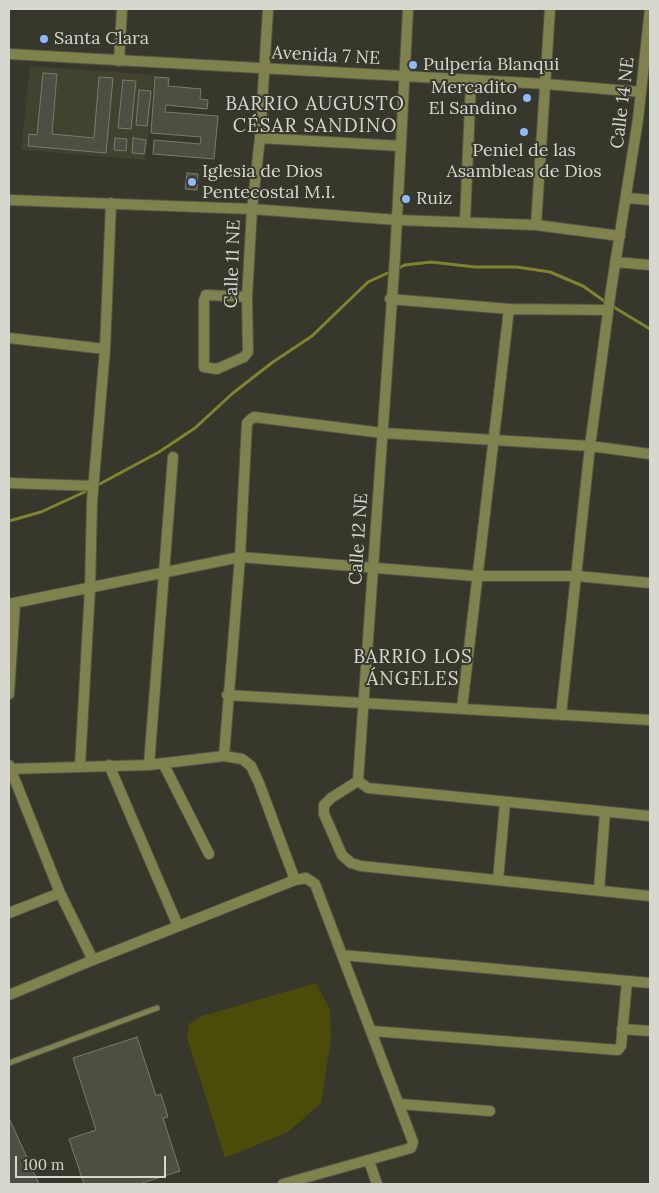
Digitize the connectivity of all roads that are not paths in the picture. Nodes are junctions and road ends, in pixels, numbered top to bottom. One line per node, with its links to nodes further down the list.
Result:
1 (122, 9): 8 (street)
2 (268, 9): 9 (street, Calle 11 NE)
3 (408, 9): 10 (street)
4 (550, 9): 12 (street)
5 (650, 9): 6 (street, Calle 14 NE)
6 (649, 31): 13 (street, Calle 14 NE)
7 (9, 54): 8 (street, Avenida 7 NE)
8 (119, 61): 9 (street, Avenida 7 NE)
9 (264, 69): 10 (street, Avenida 7 NE); 16 (street, Calle 11 NE)
10 (404, 76): 11 (street, Avenida 7 NE); 17 (street)
11 (471, 81): 12 (street, Avenida 7 NE); 24 (street)
12 (546, 84): 13 (street, Avenida 7 NE); 25 (street)
13 (641, 92): 14 (street, Calle 14 NE)
14 (638, 119): 15 (street); 18 (street, Calle 14 NE)
15 (650, 120)
16 (260, 138): 17 (street); 22 (street, Calle 11 NE)
17 (401, 146): 23 (street)
18 (627, 198): 20 (street); 26 (street, Calle 14 NE)
19 (9, 200): 21 (street)
20 (650, 200)
21 (111, 203): 22 (street); 34 (street)
22 (252, 209): 23 (street); 29 (street, Calle 11 NE)
23 (397, 220): 24 (street); 30 (street, Calle 12 NE)
24 (465, 222): 25 (street)
25 (536, 225): 26 (street)
26 (620, 236): 27 (street, Calle 14 NE)
27 (615, 262): 28 (street); 31 (street, Calle 14 NE)
28 (650, 265)
29 (247, 297): 29 (street, Calle 11 NE)
30 (390, 299): 32 (street); 35 (street, Calle 12 NE)
31 (608, 308): 32 (street); 37 (street, Calle 14 NE)
32 (509, 309): 36 (street)
33 (9, 338): 34 (street)
34 (105, 349): 41 (street)
35 (383, 432): 36 (street); 42 (street); 43 (street, Calle 12 NE)
36 (492, 438): 37 (street); 45 (street)
37 (590, 446): 38 (street); 46 (street, Calle 14 NE)
38 (650, 454)
39 (172, 457): 44 (street)
40 (9, 483): 41 (street)
41 (93, 486): 48 (street)
42 (240, 557): 43 (street); 44 (street); 51 (street)
43 (373, 567): 45 (street); 52 (street, Calle 12 NE)
44 (164, 572): 48 (street); 58 (street)
45 (476, 576): 46 (street); 53 (street)
46 (577, 576): 47 (street); 54 (street, Calle 14 NE)
47 (650, 583)
48 (90, 589): 49 (street); 61 (street)
49 (12, 603): 50 (street)
50 (9, 694)
51 (227, 695): 52 (street); 56 (street)
52 (363, 702): 53 (street); 63 (street, Calle 12 NE)
53 (462, 708): 54 (street)
54 (561, 715): 55 (street)
55 (650, 720)
56 (224, 756): 57 (street); 68 (street)
57 (163, 763): 58 (street); 67 (street)
58 (149, 764): 60 (street)
59 (9, 765): 62 (street)
60 (109, 765): 61 (street); 74 (street)
61 (80, 766): 62 (street)
62 (9, 769): 71 (street)
63 (358, 781): 64 (street); 69 (street)
64 (504, 803): 65 (street); 69 (street)
65 (605, 812): 66 (street); 70 (street)
66 (650, 816)
67 (209, 854)
68 (295, 880): 74 (street); 75 (street)
69 (498, 880): 70 (street)
70 (598, 890): 72 (street)
71 (60, 893): 73 (street); 76 (street)
72 (650, 896)
73 (9, 912)
74 (178, 926): 76 (street)
75 (342, 955): 77 (street); 82 (street)
76 (93, 960): 79 (street)
77 (627, 980): 78 (street); 81 (street)
78 (650, 983)
79 (9, 995)
80 (157, 1008): 84 (lane)
81 (622, 1029): 82 (street); 83 (street)
82 (372, 1031): 85 (street)
83 (650, 1031)
84 (9, 1063)
85 (400, 1104): 86 (street); 87 (street)
86 (490, 1111)
87 (369, 1161): 88 (street); 90 (street)
88 (296, 1183): 89 (street)
89 (283, 1184)
90 (377, 1184)

